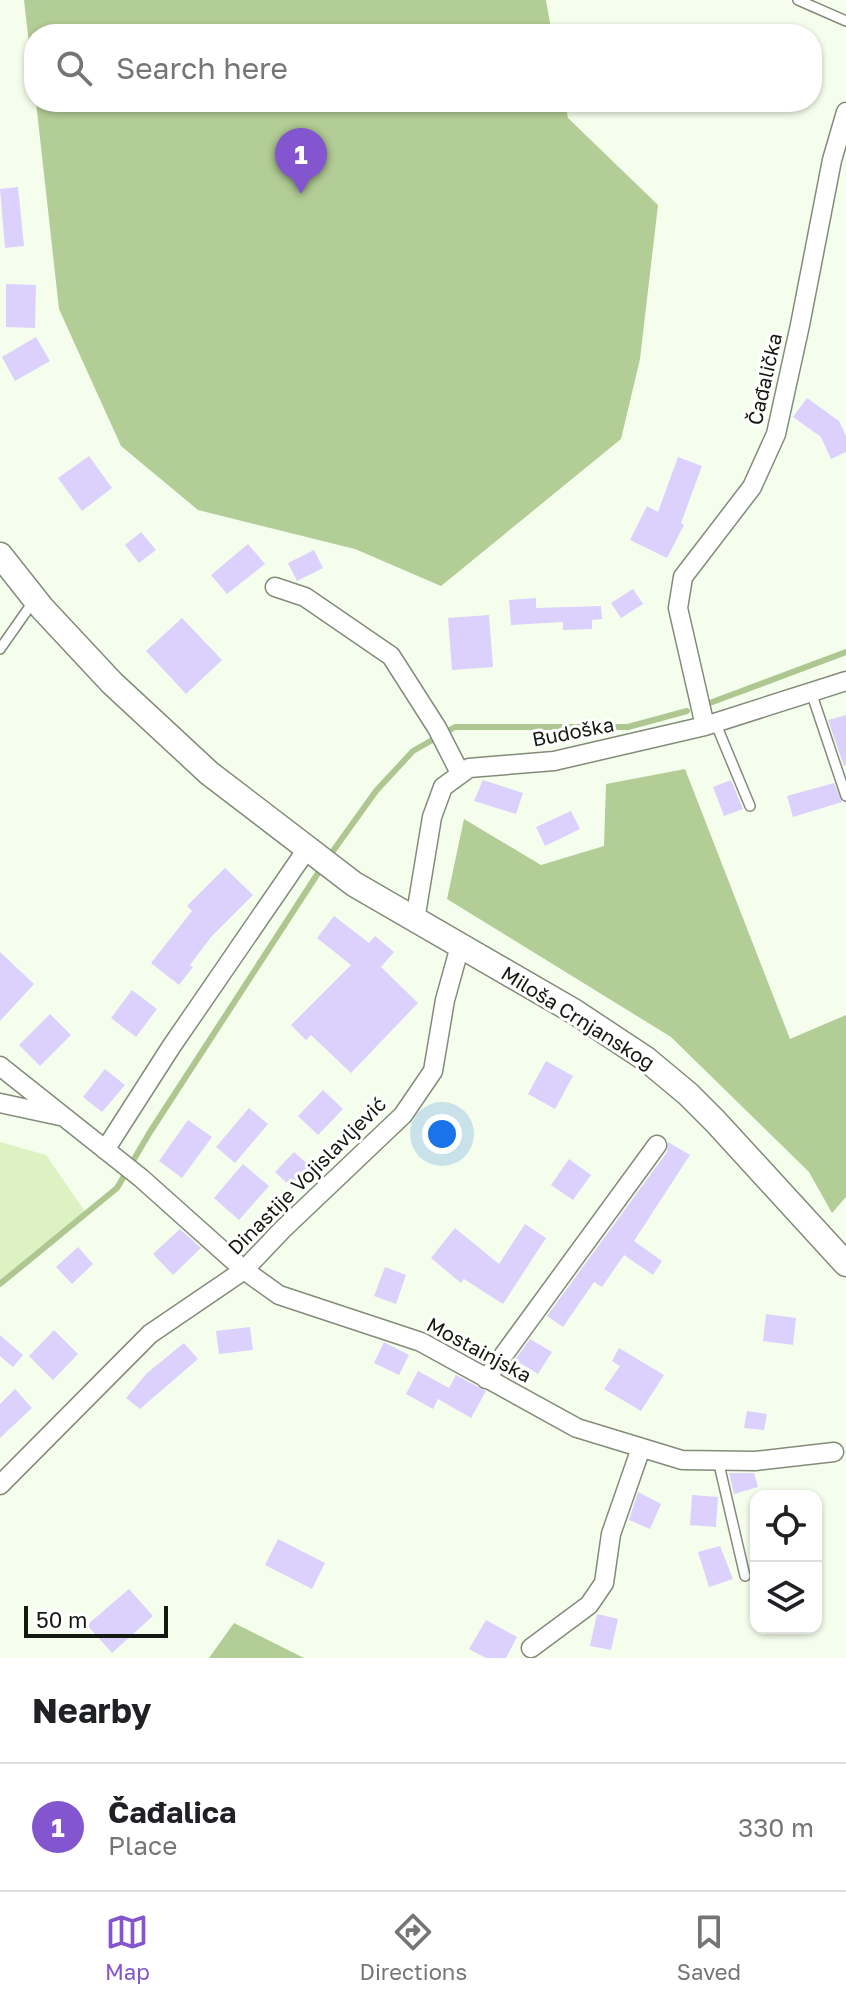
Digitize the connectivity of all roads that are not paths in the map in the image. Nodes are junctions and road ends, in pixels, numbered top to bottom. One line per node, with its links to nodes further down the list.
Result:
1 (798, 0): 2 (lane)
2 (846, 21)
3 (846, 112): 10 (street, Čađalička)
4 (0, 555): 6 (main road)
5 (275, 587): 11 (street)
6 (35, 599): 7 (lane); 14 (main road)
7 (0, 649)
8 (846, 681): 9 (street, Budoška)
9 (811, 692): 10 (street, Budoška); 12 (lane)
10 (710, 724): 11 (street, Budoška); 13 (lane)
11 (460, 773): 15 (street)
12 (846, 796)
13 (750, 806)
14 (312, 853): 15 (main road, Miloša Crnjanskog); 21 (street)
15 (415, 920): 16 (main road, Miloša Crnjanskog)
16 (460, 946): 22 (main road, Miloša Crnjanskog); 23 (street, Dinastije Vojislavljević)
17 (0, 1066): 19 (street)
18 (0, 1103): 19 (street)
19 (63, 1117): 21 (street)
20 (657, 1145): 24 (street)
21 (108, 1152): 23 (street, Mostainjska)
22 (846, 1264)
23 (244, 1270): 24 (street, Mostainjska); 28 (street, Dinastije Vojislavljević)
24 (486, 1379): 25 (street, Mostainjska)
25 (641, 1448): 27 (street, Mostainjska); 30 (street)
26 (834, 1452): 27 (street, Mostainjska)
27 (718, 1460): 29 (lane)
28 (0, 1485)
29 (745, 1576)
30 (531, 1648)

